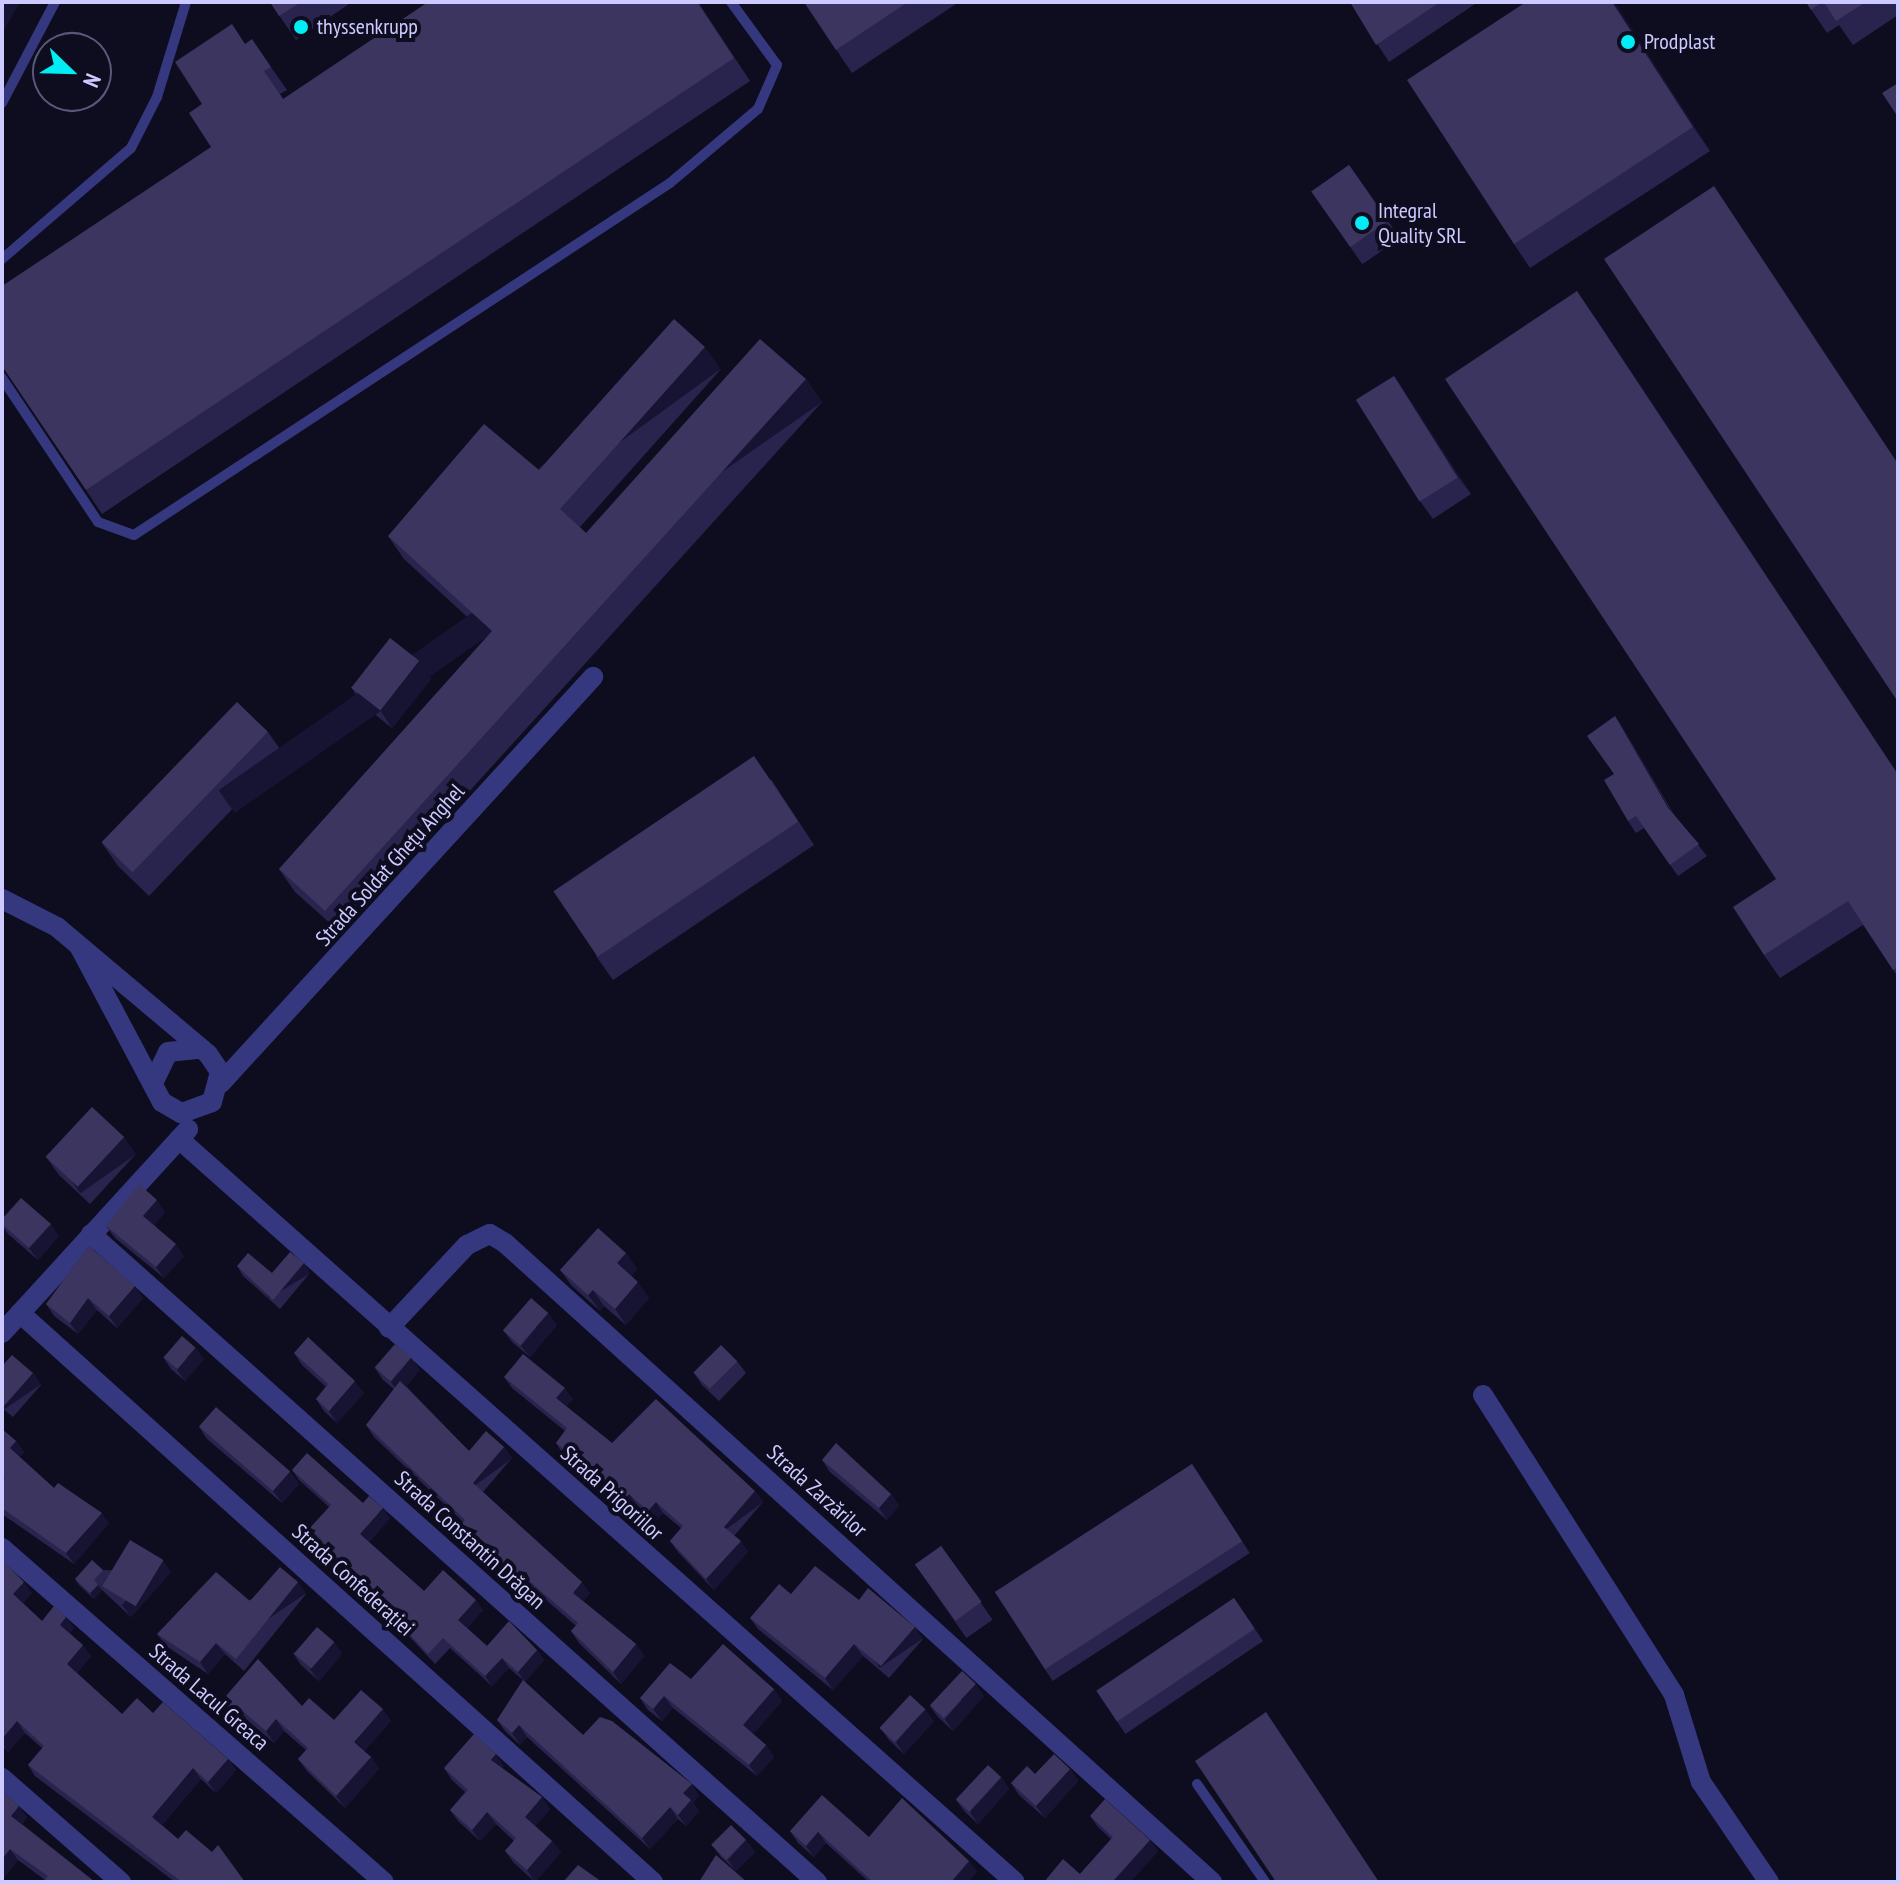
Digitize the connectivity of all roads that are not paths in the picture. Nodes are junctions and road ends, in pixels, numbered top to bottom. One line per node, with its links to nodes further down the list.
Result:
1 (55, 2): 4 (lane)
2 (186, 2): 5 (lane)
3 (731, 2): 6 (lane)
4 (2, 103)
5 (2, 259)
6 (2, 378)
7 (593, 677): 14 (street, Strada Soldat Ghețu Anghel)
8 (2, 899): 9 (street)
9 (22, 907): 10 (street); 11 (street)
10 (2, 916)
11 (80, 948): 12 (street); 13 (street)
12 (199, 1049): 13 (street); 14 (street)
13 (154, 1081): 15 (street)
14 (221, 1083): 16 (street)
15 (171, 1109): 16 (street); 17 (street)
16 (203, 1110): 17 (street)
17 (179, 1139): 18 (street); 20 (street, Strada Prigoriilor)
18 (91, 1234): 19 (street); 29 (street, Strada Constantin Drăgan)
19 (20, 1313): 21 (street); 28 (street, Strada Confederației)
20 (389, 1328): 30 (street, Strada Prigoriilor); 31 (street, Strada Zarzărilor)
21 (2, 1333)
22 (1483, 1395): 33 (street)
23 (2, 1548): 27 (street, Strada Lacul Greaca)
24 (2, 1778): 26 (street)
25 (1197, 1784): 32 (lane)
26 (121, 1882)
27 (384, 1882)
28 (653, 1882)
29 (817, 1882)
30 (1015, 1882)
31 (1212, 1882)
32 (1265, 1882)
33 (1769, 1882)

